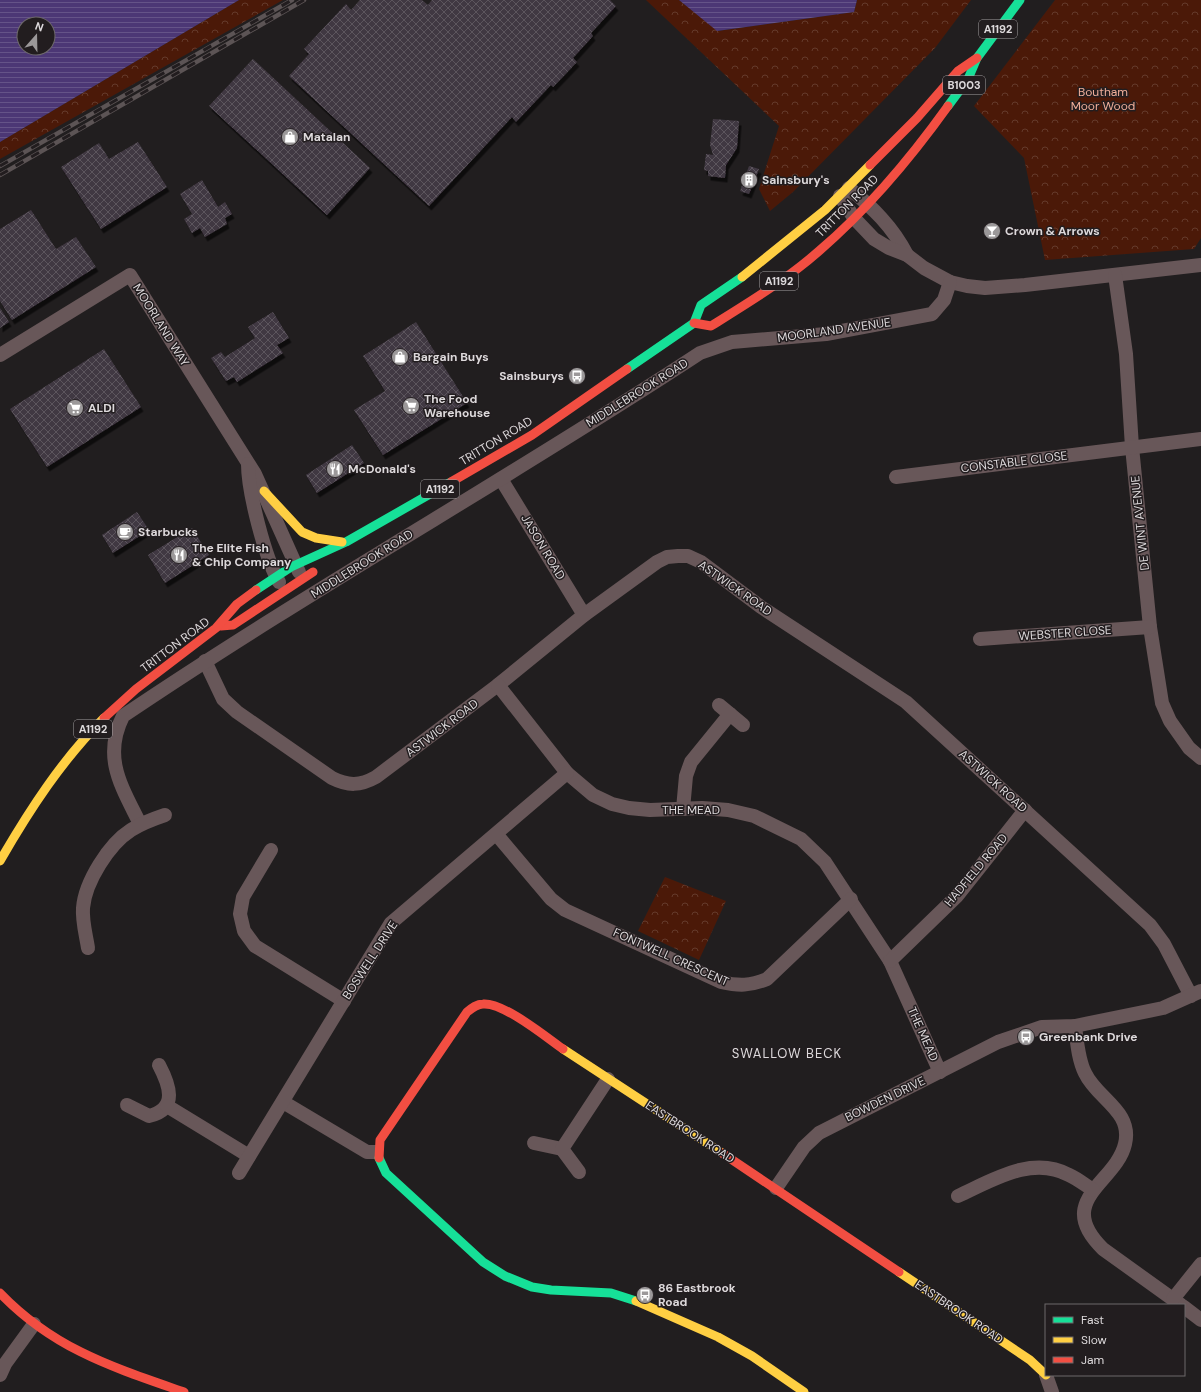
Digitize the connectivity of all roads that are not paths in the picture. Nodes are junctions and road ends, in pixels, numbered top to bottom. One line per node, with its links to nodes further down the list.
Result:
1 (1020, 0): 2 (main road, TRITTON ROAD / A1192)
2 (977, 58): 3 (main road, TRITTON ROAD / B1003); 4 (main road, TRITTON ROAD / A1192)
3 (946, 109): 5 (main road, TRITTON ROAD / A1192)
4 (844, 192): 5 (street); 6 (street); 12 (main road, TRITTON ROAD / A1192)
5 (869, 204): 6 (main road, TRITTON ROAD / A1192); 9 (street)
6 (854, 218): 7 (main road, TRITTON ROAD / A1192); 9 (street)
7 (818, 252): 8 (main road); 16 (main road, TRITTON ROAD / A1192)
8 (799, 254)
9 (907, 255): 15 (street)
10 (1201, 265): 13 (street)
11 (730, 273): 12 (main road)
12 (744, 275): 14 (main road); 16 (main road, TRITTON ROAD / A1192)
13 (1115, 275): 15 (street); 20 (street, DE WINT AVENUE)
14 (758, 276)
15 (950, 282): 17 (street, MOORLAND AVENUE)
16 (694, 323): 25 (main road, TRITTON ROAD / A1192)
17 (700, 353): 23 (street, MIDDLEBROOK ROAD)
18 (0, 355): 21 (street, MOORLAND WAY)
19 (1201, 439): 20 (street, CONSTABLE CLOSE)
20 (1132, 447): 22 (street, CONSTABLE CLOSE); 34 (street, DE WINT AVENUE)
21 (248, 463): 24 (street, MOORLAND WAY); 29 (street, MOORLAND WAY)
22 (896, 477)
23 (501, 479): 32 (street, JASON ROAD); 36 (street, MIDDLEBROOK ROAD)
24 (264, 491): 25 (main road); 27 (street, MOORLAND WAY)
25 (346, 542): 26 (main road); 27 (main road, TRITTON ROAD)
26 (340, 556)
27 (295, 566): 29 (main road, TRITTON ROAD); 30 (street, MOORLAND WAY)
28 (322, 566): 30 (main road, TRITTON ROAD / A1192)
29 (276, 578): 31 (street, MOORLAND WAY); 33 (main road, TRITTON ROAD)
30 (303, 579): 31 (main road, TRITTON ROAD / A1192)
31 (284, 591): 33 (main road, TRITTON ROAD / A1192)
32 (584, 615): 37 (street, ASTWICK ROAD); 44 (street, ASTWICK ROAD)
33 (218, 626): 49 (main road, TRITTON ROAD / A1192)
34 (1150, 627): 35 (street, WEBSTER CLOSE); 41 (street, DE WINT AVENUE)
35 (980, 639)
36 (205, 661): 37 (street, ASTWICK ROAD); 46 (street, MIDDLEBROOK ROAD)
37 (498, 685): 42 (street, THE MEAD)
38 (719, 705): 39 (street)
39 (730, 714): 40 (street); 43 (street)
40 (743, 725)
41 (1201, 758)
42 (567, 773): 43 (street, THE MEAD); 47 (street, BOSWELL DRIVE)
43 (684, 809): 50 (street, THE MEAD)
44 (1025, 810): 52 (street, HADFIELD ROAD); 53 (street, ASTWICK ROAD)
45 (165, 815): 46 (street)
46 (140, 824): 51 (street)
47 (497, 835): 50 (street, FONTWELL CRESCENT); 54 (street, BOSWELL DRIVE)
48 (271, 850): 54 (street)
49 (0, 861)
50 (851, 899): 52 (street, THE MEAD)
51 (88, 948)
52 (890, 961): 57 (street, THE MEAD)
53 (1196, 993): 55 (street, BOWDEN DRIVE)
54 (344, 1001): 59 (street, BOSWELL DRIVE)
55 (1075, 1026): 57 (street, BOWDEN DRIVE); 69 (street)
56 (160, 1065): 61 (street)
57 (940, 1072): 68 (street, BOWDEN DRIVE)
58 (608, 1079): 63 (street); 64 (main road, EASTBROOK ROAD); 68 (main road, EASTBROOK ROAD)
59 (283, 1102): 64 (street); 65 (street, BOSWELL DRIVE)
60 (127, 1105): 61 (street)
61 (167, 1106): 65 (street)
62 (534, 1143): 63 (street)
63 (562, 1149): 66 (street)
64 (376, 1152): 81 (main road)
65 (249, 1156): 67 (street, BOSWELL DRIVE)
66 (579, 1172)
67 (239, 1173)
68 (776, 1188): 77 (main road, EASTBROOK ROAD)
69 (1093, 1190): 70 (street); 73 (street)
70 (958, 1196)
71 (1201, 1264): 73 (street)
72 (0, 1293): 76 (main road)
73 (1177, 1302)
74 (1185, 1309): 75 (street)
75 (1201, 1320)
76 (34, 1324): 78 (street); 80 (main road)
77 (1045, 1374)
78 (0, 1375)
79 (1046, 1376): 82 (street, EASTBROOK ROAD)
80 (184, 1392)
81 (804, 1392)
82 (1052, 1392)

